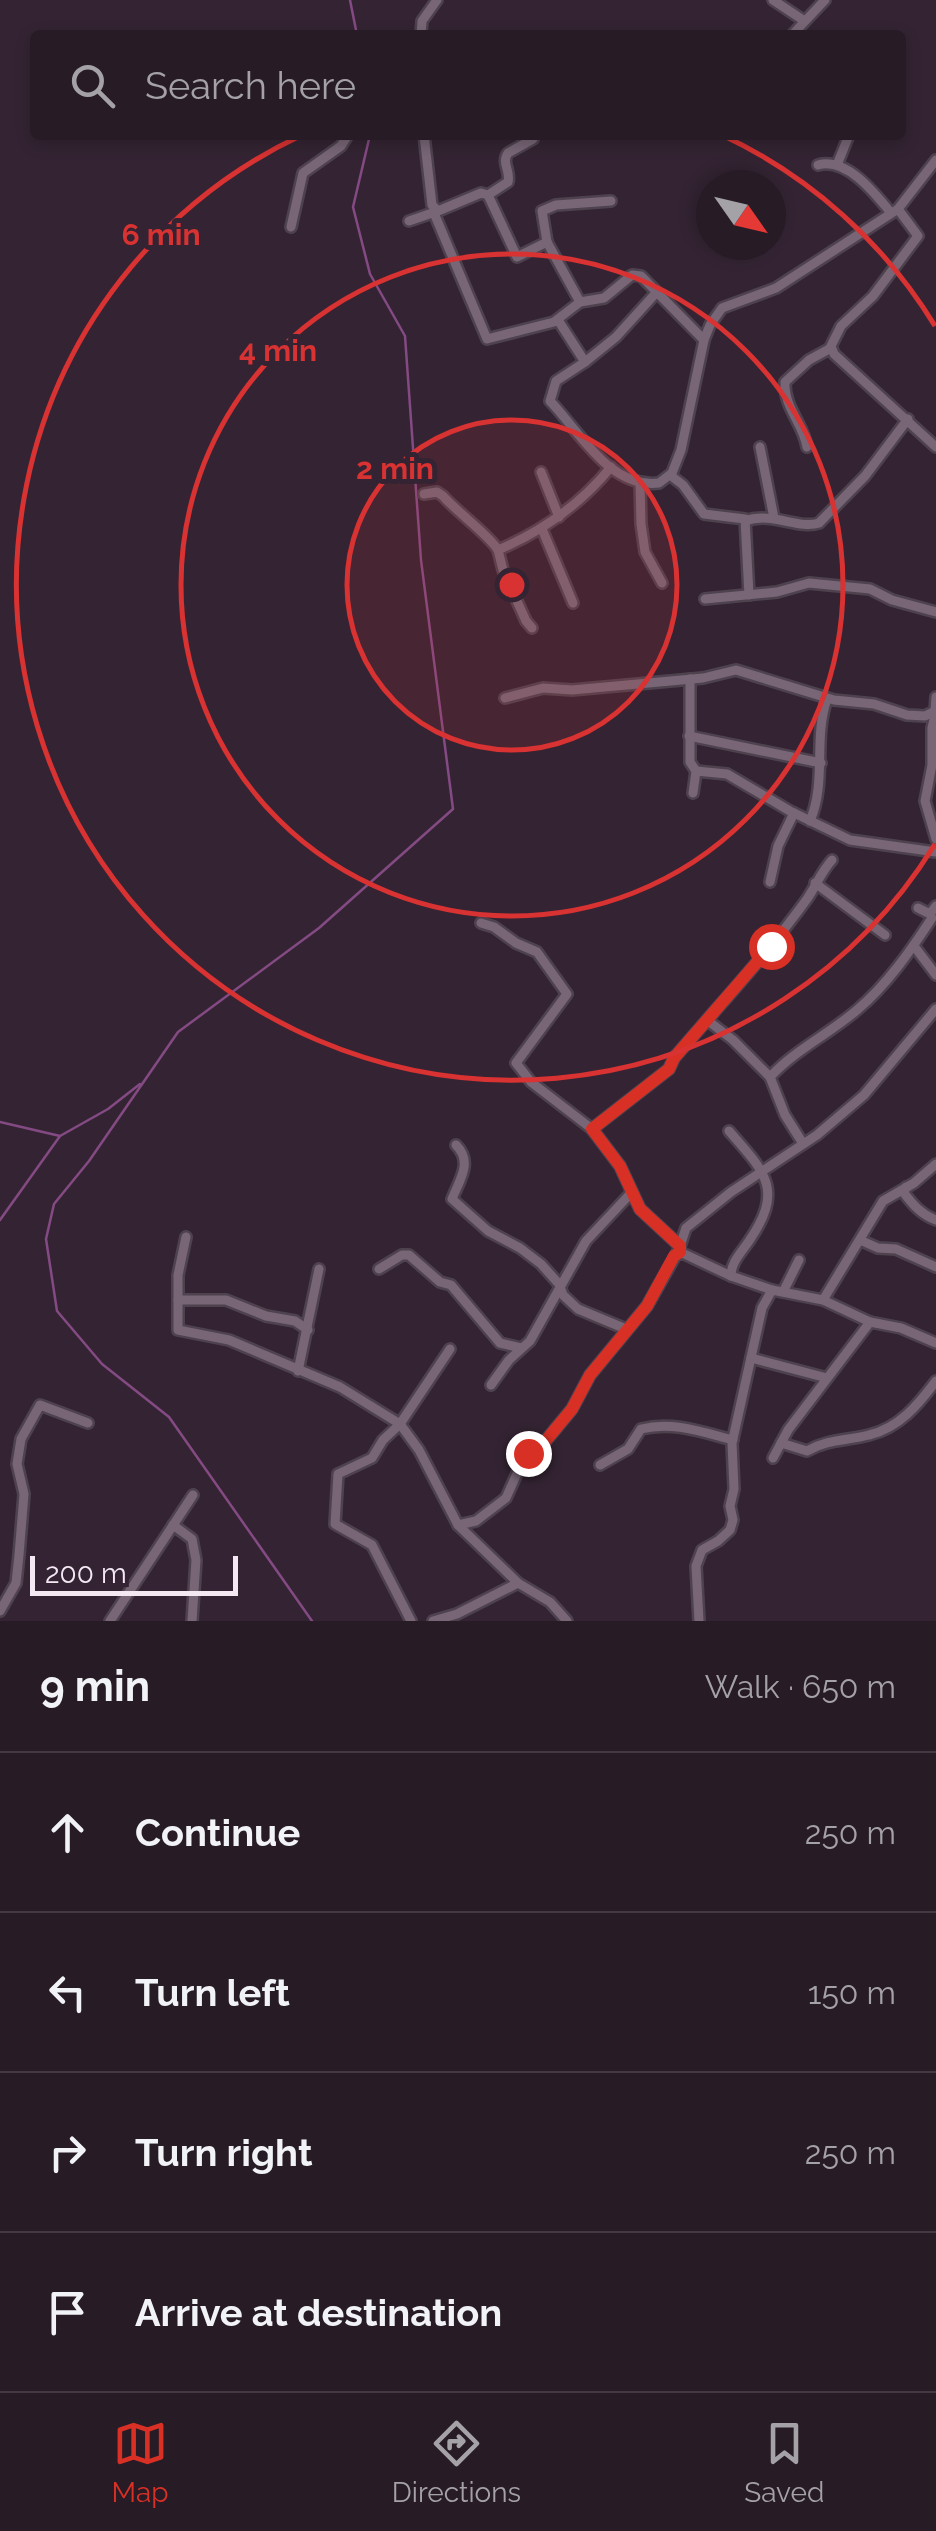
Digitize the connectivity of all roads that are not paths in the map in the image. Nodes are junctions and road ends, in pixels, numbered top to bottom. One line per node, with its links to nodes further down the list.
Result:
1 (437, 0): 5 (street)
2 (772, 0): 4 (street)
3 (825, 0): 4 (street)
4 (803, 20): 6 (street)
5 (422, 30)
6 (796, 30)
7 (345, 140): 19 (street)
8 (425, 140): 17 (street)
9 (531, 140): 14 (street)
10 (848, 140): 12 (street)
11 (936, 160): 16 (street)
12 (837, 164): 13 (street); 16 (street)
13 (818, 165)
14 (488, 195): 17 (street); 20 (street)
15 (611, 201): 20 (street)
16 (894, 211): 24 (street); 25 (street)
17 (436, 212): 18 (street); 23 (street)
18 (408, 221)
19 (291, 227)
20 (548, 242): 22 (street)
21 (655, 294): 22 (street); 24 (street); 26 (street)
22 (580, 302): 23 (street)
23 (558, 320): 26 (street)
24 (704, 340): 33 (street)
25 (832, 348): 27 (street); 30 (street)
26 (585, 362): 31 (street)
27 (908, 420): 29 (street); 37 (street)
28 (760, 447): 37 (street)
29 (936, 447)
30 (807, 448)
31 (611, 467): 34 (street); 36 (street)
32 (541, 472): 36 (street)
33 (670, 474): 34 (street); 38 (street)
34 (640, 483): 41 (street)
35 (424, 494): 40 (street)
36 (559, 517): 39 (street)
37 (774, 518): 38 (street)
38 (745, 521): 42 (street)
39 (542, 528): 40 (street); 44 (street)
40 (498, 550): 46 (street)
41 (662, 583)
42 (749, 595): 43 (street); 45 (street)
43 (705, 599)
44 (573, 603)
45 (936, 612)
46 (532, 628)
47 (690, 679): 49 (street); 50 (street); 52 (street)
48 (936, 696): 51 (street)
49 (505, 698)
50 (827, 699): 51 (street); 53 (street)
51 (935, 711): 58 (street)
52 (689, 736): 53 (street); 54 (street)
53 (821, 763): 57 (street)
54 (696, 771): 55 (street); 56 (street)
55 (693, 793)
56 (794, 813): 57 (street); 61 (street)
57 (810, 821): 59 (street)
58 (936, 839)
59 (936, 852)
60 (832, 860): 62 (street)
61 (770, 882)
62 (815, 883): 67 (street); 71 (street)
63 (936, 906): 64 (street)
64 (918, 908)
65 (932, 918): 68 (street)
66 (481, 923): 73 (street)
67 (885, 934)
68 (914, 946): 69 (street); 72 (street)
69 (936, 975)
70 (936, 1009): 75 (street)
71 (707, 1020): 72 (street); 73 (street)
72 (770, 1077): 75 (street)
73 (592, 1129): 80 (street)
74 (729, 1131): 78 (street)
75 (802, 1142): 78 (street)
76 (456, 1145): 90 (street)
77 (936, 1164): 79 (street)
78 (763, 1172): 84 (street); 89 (street)
79 (906, 1186): 81 (street); 83 (street)
80 (632, 1192): 84 (street); 90 (street)
81 (936, 1220)
82 (186, 1237): 92 (street)
83 (860, 1240): 86 (street); 93 (street)
84 (680, 1249): 89 (street); 95 (street)
85 (798, 1260): 91 (street)
86 (936, 1266)
87 (380, 1269): 99 (street)
88 (319, 1270): 96 (street)
89 (731, 1276): 91 (street)
90 (558, 1288): 95 (street); 99 (street)
91 (778, 1290): 93 (street); 100 (street)
92 (178, 1300): 96 (street); 101 (street)
93 (823, 1300): 94 (street)
94 (870, 1322): 97 (street); 102 (street)
95 (626, 1329): 112 (street)
96 (308, 1330): 101 (street)
97 (936, 1343)
98 (450, 1348): 106 (street)
99 (524, 1348): 104 (street)
100 (752, 1358): 102 (street); 107 (street)
101 (298, 1371): 106 (street)
102 (827, 1378): 108 (street)
103 (936, 1381): 108 (street)
104 (491, 1385)
105 (88, 1423): 117 (street)
106 (400, 1424): 114 (street); 121 (street)
107 (733, 1440): 110 (street); 124 (street)
108 (781, 1443): 109 (street)
109 (774, 1458)
110 (600, 1465)
111 (194, 1496): 113 (street)
112 (476, 1521): 114 (street); 115 (street)
113 (173, 1524): 119 (street); 120 (street)
114 (458, 1525): 115 (street)
115 (473, 1541): 116 (street)
116 (518, 1583): 118 (street); 123 (street)
117 (0, 1612)
118 (460, 1618): 122 (street)
119 (110, 1621)
120 (192, 1621)
121 (412, 1621)
122 (434, 1621)
123 (566, 1621)
124 (699, 1621)

